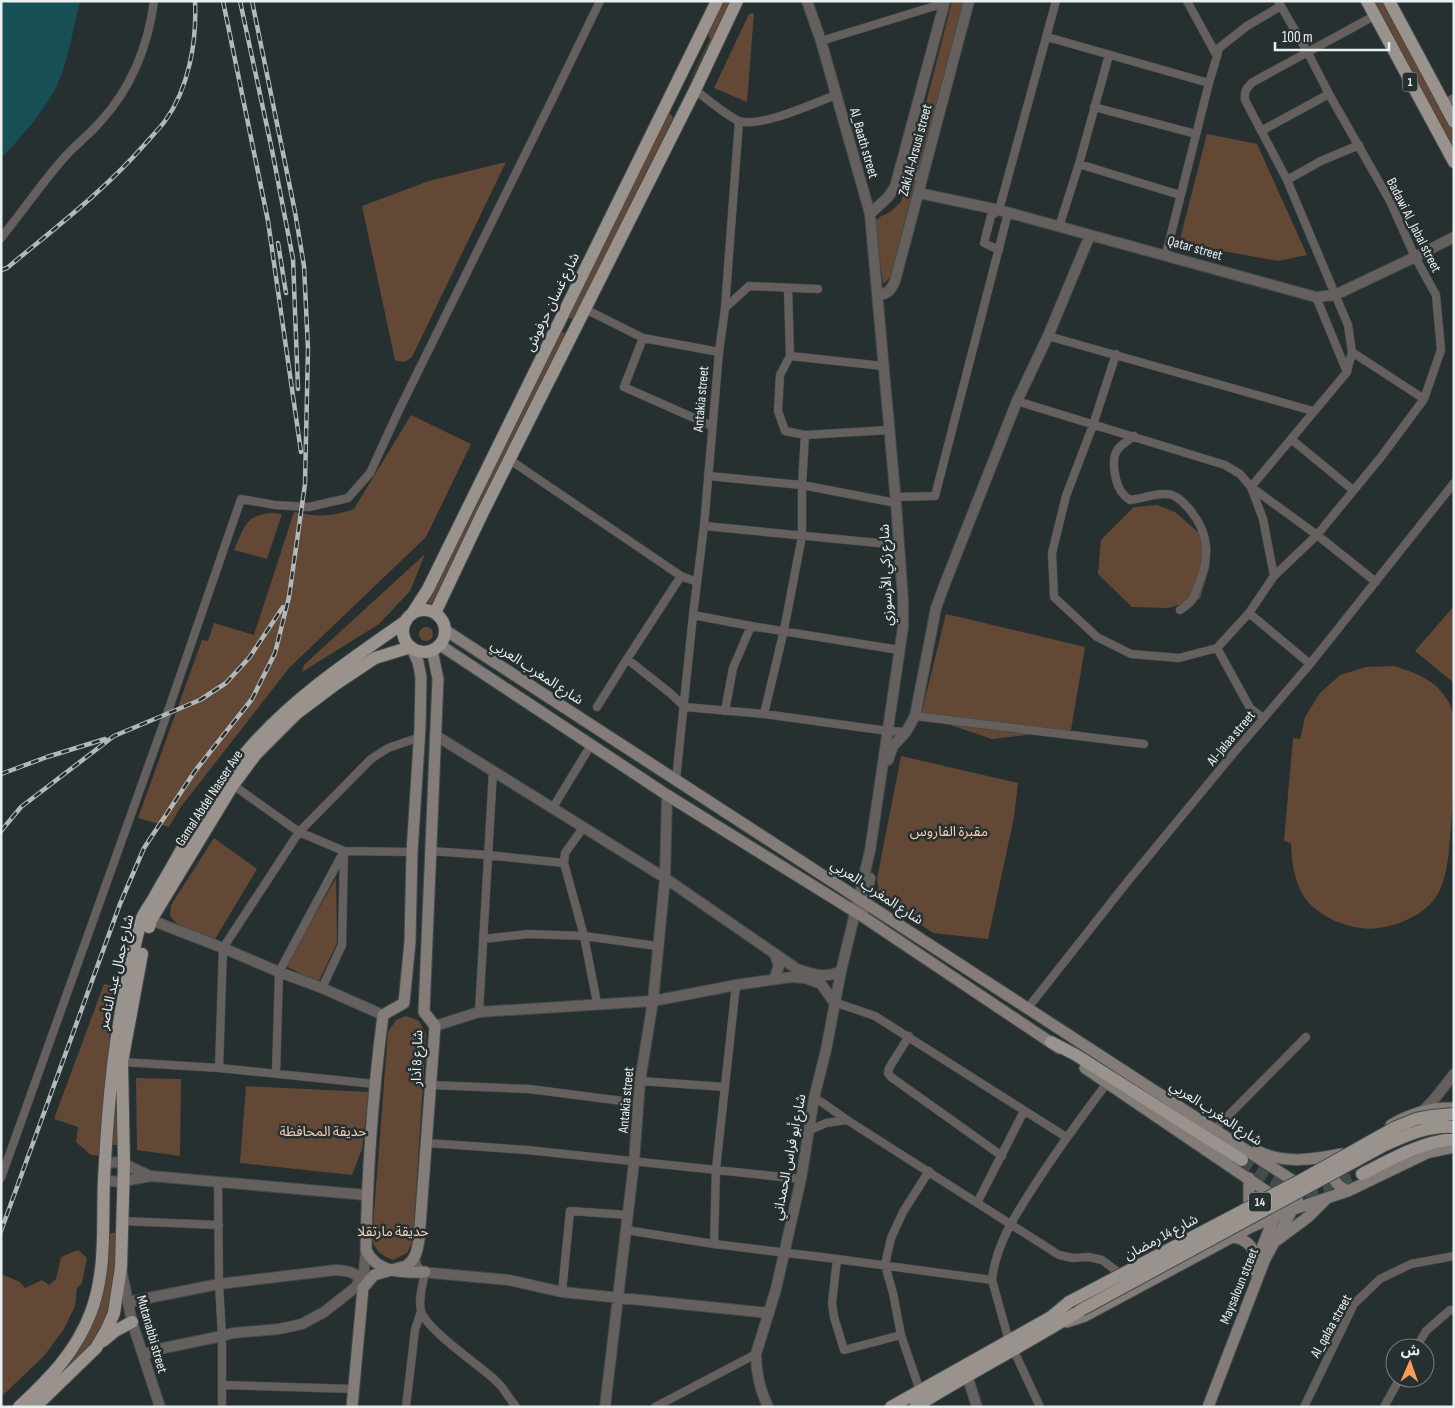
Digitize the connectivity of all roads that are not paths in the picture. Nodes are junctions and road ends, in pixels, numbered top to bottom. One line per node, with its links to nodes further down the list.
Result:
1 (154, 1): 44 (street)
2 (600, 1): 189 (street)
3 (717, 1): 14 (main road, شارع غسان حرفوش)
4 (737, 1): 21 (main road)
5 (807, 1): 16 (street, Al_Baath street)
6 (969, 1): 35 (street, Zaki Al-Arsusi street)
7 (1056, 1): 15 (street)
8 (1187, 1): 19 (street)
9 (1366, 1): 13 (main road, 1)
10 (1389, 1): 24 (main road, 1)
11 (945, 2): 16 (street); 34 (street)
12 (1280, 4): 17 (street, Badawi Al_Jabal street); 19 (street)
13 (1374, 16): 17 (street); 32 (main road, 1)
14 (705, 26): 25 (main road); 55 (main road, شارع غسان حرفوش)
15 (1047, 37): 18 (street); 39 (street)
16 (821, 42): 23 (street, Al_Baath street)
17 (1308, 53): 22 (street, Badawi Al_Jabal street); 29 (street)
18 (1109, 55): 20 (street); 26 (street)
19 (1217, 56): 20 (street)
20 (1208, 83): 30 (street)
21 (695, 90): 25 (main road); 27 (street)
22 (1328, 94): 29 (street); 31 (street, Badawi Al_Jabal street)
23 (836, 95): 27 (street); 40 (street, Al_Baath street)
24 (1449, 100): 28 (main road, 1)
25 (687, 106): 54 (main road)
26 (1094, 107): 30 (street); 33 (street)
27 (739, 121): 53 (street, Antakia street)
28 (1454, 122)
29 (1261, 130): 36 (street)
30 (1196, 134): 38 (street)
31 (1359, 145): 36 (street); 47 (street, Badawi Al_Jabal street)
32 (1454, 162)
33 (1079, 164): 38 (street); 41 (street)
34 (900, 170): 35 (street); 40 (street)
35 (922, 179): 37 (street, Zaki Al-Arsusi street)
36 (1287, 180): 51 (street)
37 (918, 192): 39 (street, Qatar street); 50 (street, Zaki Al-Arsusi street)
38 (1180, 195): 46 (street)
39 (1004, 212): 41 (street, Qatar street); 45 (street); 45 (street)
40 (870, 214): 50 (street, Al_Baath street)
41 (1059, 227): 42 (street, Qatar street)
42 (1090, 235): 46 (street, Qatar street); 57 (street)
43 (1454, 237): 47 (street, Qatar street)
44 (1, 238)
45 (999, 250): 80 (street)
46 (1166, 254): 52 (street, Qatar street)
47 (1415, 257): 51 (street, Qatar street); 65 (street, Badawi Al_Jabal street)
48 (818, 288): 49 (street)
49 (788, 289): 53 (street); 62 (street)
50 (878, 295): 63 (street, شارع زكي الأرسوزي)
51 (1336, 295): 52 (street, Qatar street); 60 (street)
52 (1316, 297): 64 (street)
53 (725, 308): 59 (street, Antakia street)
54 (585, 309): 56 (main road); 58 (street)
55 (559, 322): 56 (main road); 93 (main road, شارع غسان حرفوش)
56 (574, 329): 74 (main road)
57 (1048, 336): 61 (street); 66 (street)
58 (643, 338): 59 (street); 69 (street)
59 (719, 352): 69 (street, Antakia street)
60 (1352, 352): 64 (street); 65 (street)
61 (1116, 354): 67 (street); 68 (street)
62 (790, 356): 63 (street); 71 (street)
63 (883, 366): 70 (street, شارع زكي الأرسوزي)
64 (1347, 372): 67 (street)
65 (1424, 400): 79 (street, Badawi Al_Jabal street)
66 (1017, 401): 68 (street); 109 (street)
67 (1313, 411): 73 (street)
68 (1093, 425): 72 (street); 99 (street)
69 (712, 426): 75 (street, Antakia street)
70 (889, 430): 71 (street); 80 (street, شارع زكي الأرسوزي)
71 (805, 435): 77 (street)
72 (1134, 436): 78 (street); 89 (street)
73 (1291, 440): 78 (street); 79 (street)
74 (510, 460): 85 (street); 91 (main road)
75 (708, 476): 77 (street); 81 (street, Antakia street)
76 (1454, 483): 88 (street, Al-Jalaa street)
77 (802, 485): 80 (street); 83 (street)
78 (1251, 487): 82 (street); 86 (street)
79 (1353, 490): 82 (street, Badawi Al_Jabal street)
80 (896, 500): 84 (street, شارع زكي الأرسوزي)
81 (704, 526): 83 (street); 87 (street, Antakia street)
82 (1317, 535): 86 (street, Badawi Al_Jabal street); 88 (street)
83 (802, 536): 84 (street); 96 (street)
84 (899, 545): 100 (street, شارع زكي الأرسوزي)
85 (681, 576): 87 (street); 102 (street)
86 (1274, 576): 90 (street, Badawi Al_Jabal street)
87 (697, 582): 92 (street, Antakia street)
88 (1376, 582): 103 (street, Al-Jalaa street)
89 (1180, 610)
90 (1249, 613): 99 (street, Badawi Al_Jabal street); 103 (street)
91 (435, 614): 93 (main road); 95 (main road)
92 (693, 615): 94 (street); 106 (street, Antakia street)
93 (409, 618): 97 (main road); 183 (main road, شارع جمال عبد الناصر)
94 (751, 626): 96 (street); 107 (street)
95 (445, 630): 98 (main road); 118 (main road, شارع المغرب العربي)
96 (784, 630): 100 (street); 108 (street)
97 (411, 647): 98 (main road); 114 (main road); 119 (main road, Gamal Abdel Nasser Ave)
98 (436, 648): 101 (main road, شارع المغرب العربي); 104 (main road, شارع 8 أذار)
99 (1218, 648): 110 (street)
100 (899, 650): 111 (street, شارع زكي الأرسوزي)
101 (457, 656): 104 (main road); 116 (main road, شارع المغرب العربي)
102 (627, 659): 105 (street); 106 (street)
103 (1310, 664): 110 (street, Al-Jalaa street)
104 (438, 679): 113 (main road, شارع 8 أذار)
105 (597, 707)
106 (685, 707): 107 (street); 118 (street, Antakia street)
107 (725, 711): 108 (street)
108 (764, 714): 111 (street)
109 (915, 716): 112 (street); 115 (street)
110 (1263, 718): 147 (street, Al-Jalaa street)
111 (888, 731): 112 (street); 130 (street, شارع زكي الأرسوزي)
112 (906, 732): 130 (street)
113 (435, 735): 117 (street); 125 (main road, شارع 8 أذار)
114 (420, 736): 123 (street); 126 (main road)
115 (1144, 744)
116 (591, 745): 120 (main road, شارع المغرب العربي); 121 (street)
117 (493, 771): 121 (street); 127 (street)
118 (676, 780): 130 (main road, شارع المغرب العربي)
119 (233, 785): 123 (street); 132 (main road, Gamal Abdel Nasser Ave)
120 (667, 795): 129 (street, Antakia street); 131 (main road, شارع المغرب العربي)
121 (552, 809): 122 (street)
122 (583, 828): 128 (street); 129 (street)
123 (299, 832): 124 (street); 136 (street)
124 (344, 851): 126 (street); 139 (street); 142 (street)
125 (430, 851): 127 (street); 148 (main road, شارع 8 أذار)
126 (412, 852): 145 (main road)
127 (488, 855): 128 (street); 134 (street)
128 (564, 863): 133 (street)
129 (664, 878): 135 (street, Antakia street); 137 (street)
130 (863, 900): 131 (street, شارع زكي الأرسوزي); 147 (main road, شارع المغرب العربي)
131 (859, 914): 138 (street, شارع أبو فراس الحمداني); 154 (main road, شارع المغرب العربي)
132 (151, 920): 136 (street); 155 (main road, شارع جمال عبد الناصر)
133 (584, 936): 134 (street); 135 (street); 146 (street)
134 (483, 939): 149 (street)
135 (657, 946): 143 (street, Antakia street)
136 (223, 948): 139 (street); 156 (street)
137 (775, 955): 138 (street); 140 (street)
138 (840, 971): 144 (street, شارع أبو فراس الحمداني)
139 (279, 972): 142 (street); 157 (street)
140 (774, 980): 141 (street); 144 (street)
141 (736, 985): 143 (street); 163 (street)
142 (322, 988): 150 (street)
143 (653, 1001): 146 (street); 159 (street, Antakia street)
144 (834, 1002): 152 (street); 164 (street, شارع أبو فراس الحمداني)
145 (404, 1003): 148 (main road); 150 (main road)
146 (597, 1003): 149 (street)
147 (1026, 1009): 172 (main road, شارع المغرب العربي)
148 (424, 1012): 151 (main road, شارع 8 أذار)
149 (480, 1012): 151 (street)
150 (382, 1015): 161 (main road)
151 (435, 1026): 162 (main road, شارع 8 أذار)
152 (909, 1036): 168 (street); 180 (street)
153 (1306, 1037): 172 (street)
154 (1052, 1042): 160 (main road, شارع المغرب العربي); 181 (main road)
155 (122, 1062): 156 (street); 184 (main road, شارع جمال عبد الناصر)
156 (219, 1068): 157 (street)
157 (276, 1074): 161 (street)
158 (1454, 1074): 167 (street)
159 (640, 1081): 163 (street); 165 (street, Antakia street)
160 (1107, 1083): 174 (street); 190 (main road, شارع المغرب العربي)
161 (375, 1084): 198 (main road)
162 (431, 1085): 165 (street); 177 (main road, شارع 8 أذار)
163 (725, 1087): 185 (street)
164 (814, 1098): 170 (street); 173 (street, شارع أبو فراس الحمداني)
165 (638, 1103): 182 (street, Antakia street)
166 (1454, 1108): 167 (main road)
167 (1424, 1110): 179 (main road)
168 (1024, 1111): 174 (street); 180 (street)
169 (1454, 1114): 232 (main road, شارع 14 رمضان / 14, bridge)
170 (847, 1120): 173 (street); 186 (street)
171 (1454, 1127): 232 (main road, شارع 14 رمضان / 14, bridge)
172 (1214, 1130): 175 (main road, شارع المغرب العربي)
173 (808, 1131): 191 (street, شارع أبو فراس الحمداني)
174 (1066, 1137): 206 (street)
175 (1226, 1137): 179 (main road); 193 (main road, شارع المغرب العربي)
176 (1454, 1139): 187 (main road)
177 (427, 1143): 182 (street); 215 (main road, شارع 8 أذار)
178 (1454, 1147): 197 (main road)
179 (1340, 1154): 193 (main road); 197 (main road)
180 (1002, 1156): 200 (street)
181 (1242, 1160)
182 (634, 1162): 185 (street); 203 (street, Antakia street)
183 (105, 1163): 184 (street); 192 (main road, شارع جمال عبد الناصر)
184 (124, 1164): 188 (street); 194 (main road, شارع جمال عبد الناصر)
185 (716, 1169): 191 (street); 211 (street)
186 (929, 1171): 200 (street); 218 (street)
187 (1362, 1174)
188 (151, 1176): 194 (street); 195 (street)
189 (1, 1178)
190 (1249, 1178): 196 (main road, شارع المغرب العربي); 201 (main road)
191 (801, 1179): 213 (street, شارع أبو فراس الحمداني)
192 (104, 1180): 194 (street); 246 (main road, شارع جمال عبد الناصر)
193 (1292, 1180): 196 (main road); 202 (main road, Maysaloun street)
194 (124, 1182): 205 (main road, شارع جمال عبد الناصر)
195 (218, 1182): 198 (street); 207 (street)
196 (1269, 1191): 201 (main road); 204 (main road)
197 (1348, 1191): 199 (main road)
198 (366, 1195): 212 (main road)
199 (1326, 1199): 202 (main road); 210 (main road)
200 (977, 1202): 206 (street)
201 (1250, 1204): 222 (main road)
202 (1291, 1210): 204 (main road); 210 (main road, Maysaloun street)
203 (628, 1215): 208 (street, Antakia street); 226 (street)
204 (1274, 1217): 209 (main road); 217 (main road, Maysaloun street)
205 (122, 1221): 207 (street); 219 (main road, شارع جمال عبد الناصر)
206 (1010, 1224): 222 (street); 223 (street)
207 (219, 1225): 225 (street)
208 (626, 1230): 211 (street); 227 (street, Antakia street)
209 (1231, 1237): 217 (main road); 232 (main road)
210 (1273, 1243): 261 (main road, Maysaloun street)
211 (714, 1244): 213 (street)
212 (366, 1250): 220 (main road); 224 (street)
213 (784, 1252): 216 (street); 231 (street, شارع أبو فراس الحمداني)
214 (1454, 1256): 262 (street, Al_qalaa street)
215 (414, 1259): 220 (main road); 221 (street)
216 (837, 1259): 218 (street); 234 (street)
217 (1256, 1260): 260 (main road, Maysaloun street)
218 (885, 1265): 223 (street); 234 (street)
219 (122, 1267): 228 (street, Mutanabbi street); 238 (main road, شارع جمال عبد الناصر)
220 (393, 1270): 221 (main road); 224 (main road)
221 (425, 1272): 226 (street); 230 (street)
222 (1118, 1272): 232 (main road)
223 (992, 1280): 237 (street)
224 (362, 1283): 225 (street); 235 (street); 244 (main road)
225 (219, 1284): 228 (street); 235 (street)
226 (562, 1292): 227 (street)
227 (618, 1297): 231 (street); 253 (street, Antakia street)
228 (128, 1302): 233 (street, Mutanabbi street)
229 (1454, 1310): 236 (street)
230 (421, 1311): 251 (street); 252 (street)
231 (768, 1313): 239 (street, شارع أبو فراس الحمداني)
232 (1054, 1321): 237 (main road, شارع 14 رمضان)
233 (132, 1322): 238 (main road); 240 (street, Mutanabbi street)
234 (901, 1335): 245 (street)
235 (222, 1336): 240 (street); 242 (street)
236 (1422, 1338)
237 (1012, 1346): 241 (main road, شارع 14 رمضان); 245 (main road, شارع 14 رمضان); 259 (street)
238 (96, 1348): 247 (main road, شارع جمال عبد الناصر)
239 (756, 1354): 254 (street); 255 (street, شارع أبو فراس الحمداني)
240 (143, 1355): 248 (street, Mutanabbi street)
241 (967, 1375): 257 (main road, شارع 14 رمضان); 258 (street)
242 (222, 1385): 244 (street); 249 (street)
243 (1394, 1388): 263 (street)
244 (354, 1390): 250 (main road)
245 (920, 1390): 256 (main road, شارع 14 رمضان)
246 (19, 1407)
247 (35, 1407)
248 (160, 1407)
249 (222, 1407)
250 (352, 1407)
251 (406, 1407)
252 (516, 1407)
253 (605, 1407)
254 (655, 1407)
255 (768, 1407)
256 (891, 1407)
257 (915, 1407)
258 (977, 1407)
259 (1040, 1407)
260 (1201, 1407)
261 (1208, 1407)
262 (1304, 1407)
263 (1384, 1407)

